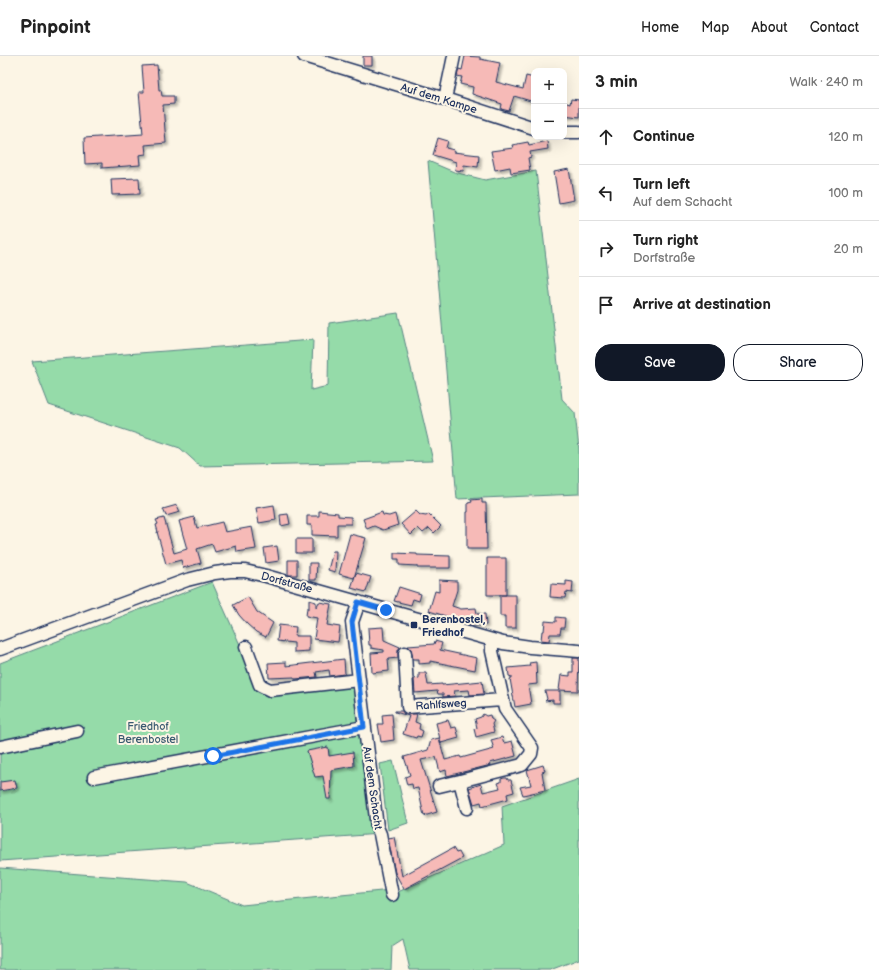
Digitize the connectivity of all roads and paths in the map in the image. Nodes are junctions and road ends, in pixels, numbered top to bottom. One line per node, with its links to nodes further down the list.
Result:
1 (304, 56): 3 (street, Auf dem Kampe)
2 (454, 56): 3 (street)
3 (445, 99): 4 (street, Auf dem Kampe)
4 (531, 127)
5 (567, 132): 6 (street)
6 (579, 132)
7 (358, 602): 8 (street, Dorfstraße); 10 (street, Dorfstraße); 13 (street, Auf dem Schacht)
8 (492, 640): 11 (street, Dorfstraße); 14 (street)
9 (246, 647): 13 (street)
10 (0, 649)
11 (579, 651)
12 (404, 653): 14 (street, Rahlfsweg)
13 (359, 680): 15 (street, Auf dem Schacht)
14 (502, 700): 19 (street)
15 (364, 727): 18 (street); 22 (street, Auf dem Schacht)
16 (78, 731): 17 (street)
17 (0, 747)
18 (94, 777)
19 (460, 781): 20 (street); 21 (street)
20 (439, 786)
21 (467, 808)
22 (392, 895)

